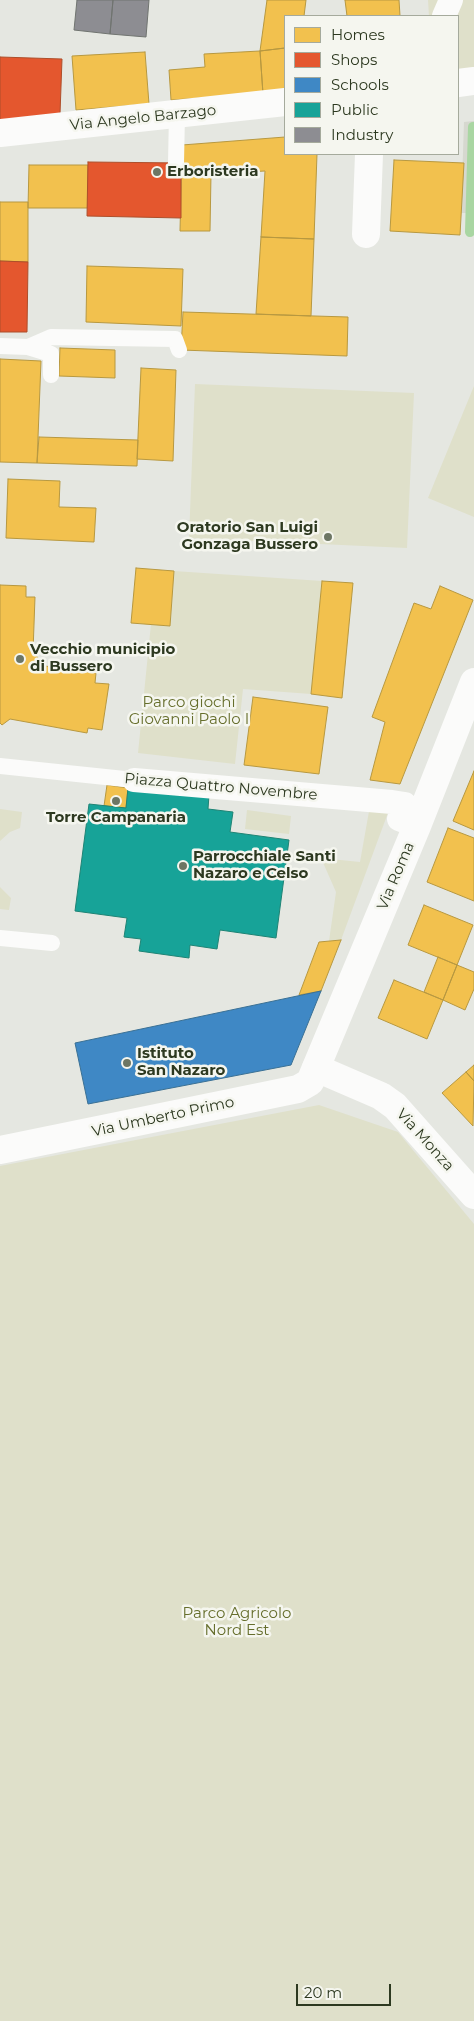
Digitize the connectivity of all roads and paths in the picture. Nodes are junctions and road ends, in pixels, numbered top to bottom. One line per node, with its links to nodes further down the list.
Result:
1 (451, 0): 2 (street)
2 (444, 15)
3 (474, 81): 4 (street)
4 (459, 83)
5 (284, 102): 6 (street, Via Angelo Barzago)
6 (177, 114): 7 (street, Via Angelo Barzago); 9 (lane)
7 (0, 133)
8 (369, 155): 10 (street)
9 (176, 163)
10 (366, 234)
11 (0, 346): 12 (lane)
12 (28, 347): 13 (lane); 14 (lane)
13 (179, 350)
14 (50, 375)
15 (474, 682): 18 (street, Via Roma)
16 (0, 766): 17 (lane, Piazza Quattro Novembre)
17 (134, 780): 18 (street, Piazza Quattro Novembre)
18 (417, 826): 21 (street, Via Roma)
19 (0, 938): 20 (lane)
20 (52, 943)
21 (316, 1068): 22 (street, Via Umberto Primo); 23 (street, Via Monza)
22 (0, 1150)
23 (474, 1195)

